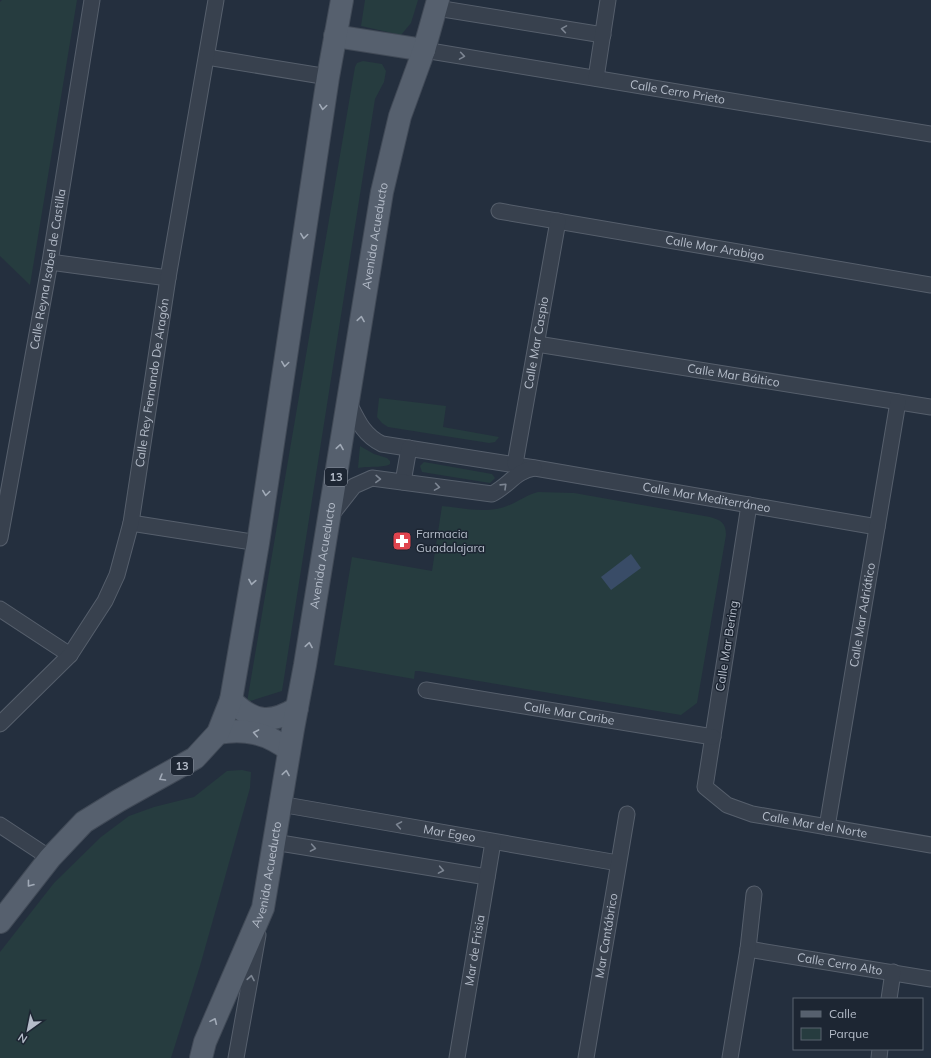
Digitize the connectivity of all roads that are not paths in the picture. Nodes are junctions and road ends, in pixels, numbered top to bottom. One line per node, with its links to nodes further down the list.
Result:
1 (92, 0): 15 (street, Calle Reyna Isabel de Castilla)
2 (216, 0): 9 (street, Calle Rey Fernando De Aragón)
3 (342, 0): 7 (main road, 13)
4 (608, 0): 6 (street)
5 (437, 4): 6 (street, one-way to 5); 8 (main road, Avenida Acueducto / 13)
6 (602, 35): 11 (street)
7 (335, 36): 8 (main road); 10 (main road, 13)
8 (424, 50): 11 (street, Calle Cerro Prieto, one-way to 11); 19 (main road, Avenida Acueducto / 13, one-way to 8)
9 (207, 57): 10 (street); 16 (street, Calle Rey Fernando De Aragón)
10 (328, 77): 31 (main road, 13, one-way to 31)
11 (596, 78): 12 (street, Calle Cerro Prieto)
12 (931, 134)
13 (500, 212): 14 (street, Calle Mar Arabigo)
14 (558, 222): 17 (street, Calle Mar Arabigo); 18 (street, Calle Mar Caspio)
15 (50, 262): 16 (street); 30 (street, Calle Reyna Isabel de Castilla)
16 (168, 278): 28 (street, Calle Rey Fernando De Aragón)
17 (931, 285)
18 (536, 344): 20 (street, Calle Mar Báltico); 23 (street, Calle Mar Caspio)
19 (348, 401): 22 (street, Calle Mar Mediterráneo); 27 (main road, Avenida Acueducto / 13, one-way to 19)
20 (898, 402): 21 (street, Calle Mar Báltico); 29 (street, Calle Mar Adriático)
21 (931, 407)
22 (409, 448): 23 (street, Calle Mar Mediterráneo); 25 (street)
23 (515, 464): 24 (street, Calle Mar Mediterráneo)
24 (535, 468): 25 (street, one-way to 24); 26 (street, Calle Mar Mediterráneo)
25 (403, 482): 27 (street, one-way to 25)
26 (749, 505): 29 (street, Calle Mar Mediterráneo); 39 (street, Calle Mar Bering)
27 (329, 519): 36 (main road, Avenida Acueducto / 13, one-way to 27)
28 (130, 523): 31 (street); 33 (street, Calle Rey Fernando De Aragón)
29 (877, 527): 45 (street, Calle Mar Adriático)
30 (0, 538)
31 (258, 543): 35 (main road, 13, one-way to 35)
32 (0, 609): 33 (street)
33 (70, 655): 37 (street, Calle Rey Fernando De Aragón)
34 (426, 690): 39 (street, Calle Mar Caribe)
35 (231, 700): 36 (main road); 38 (main road, 13)
36 (297, 708): 40 (main road, Avenida Acueducto / 13)
37 (0, 724)
38 (218, 733): 40 (main road, one-way to 38); 49 (main road, 13, one-way to 49)
39 (713, 737): 41 (street, Calle Mar Bering)
40 (289, 750): 42 (main road, Avenida Acueducto / 13, one-way to 40)
41 (705, 787): 45 (street, Calle Mar del Norte)
42 (280, 804): 46 (main road, Avenida Acueducto / 13); 47 (street, Mar Egeo, one-way to 42)
43 (627, 814): 50 (street, Mar Cantábrico)
44 (0, 826): 49 (street)
45 (828, 827): 48 (street, Calle Mar del Norte)
46 (274, 842): 51 (street, one-way to 51); 53 (main road, Avenida Acueducto / 13)
47 (493, 842): 50 (street, Mar Egeo); 51 (street, Mar de Frisia)
48 (931, 845)
49 (50, 858): 54 (main road, 13, one-way to 54)
50 (618, 863): 62 (street, Mar Cantábrico)
51 (487, 877): 61 (street, Mar de Frisia)
52 (754, 894): 55 (street)
53 (263, 908): 59 (main road, Avenida Acueducto / 13, one-way to 53); 60 (street, one-way to 53)
54 (0, 922)
55 (748, 949): 56 (street, Calle Cerro Alto); 63 (street)
56 (893, 972): 57 (street, Calle Cerro Alto); 58 (street)
57 (931, 979)
58 (888, 998)
59 (201, 1058)
60 (236, 1058)
61 (458, 1058)
62 (586, 1058)
63 (730, 1058)

